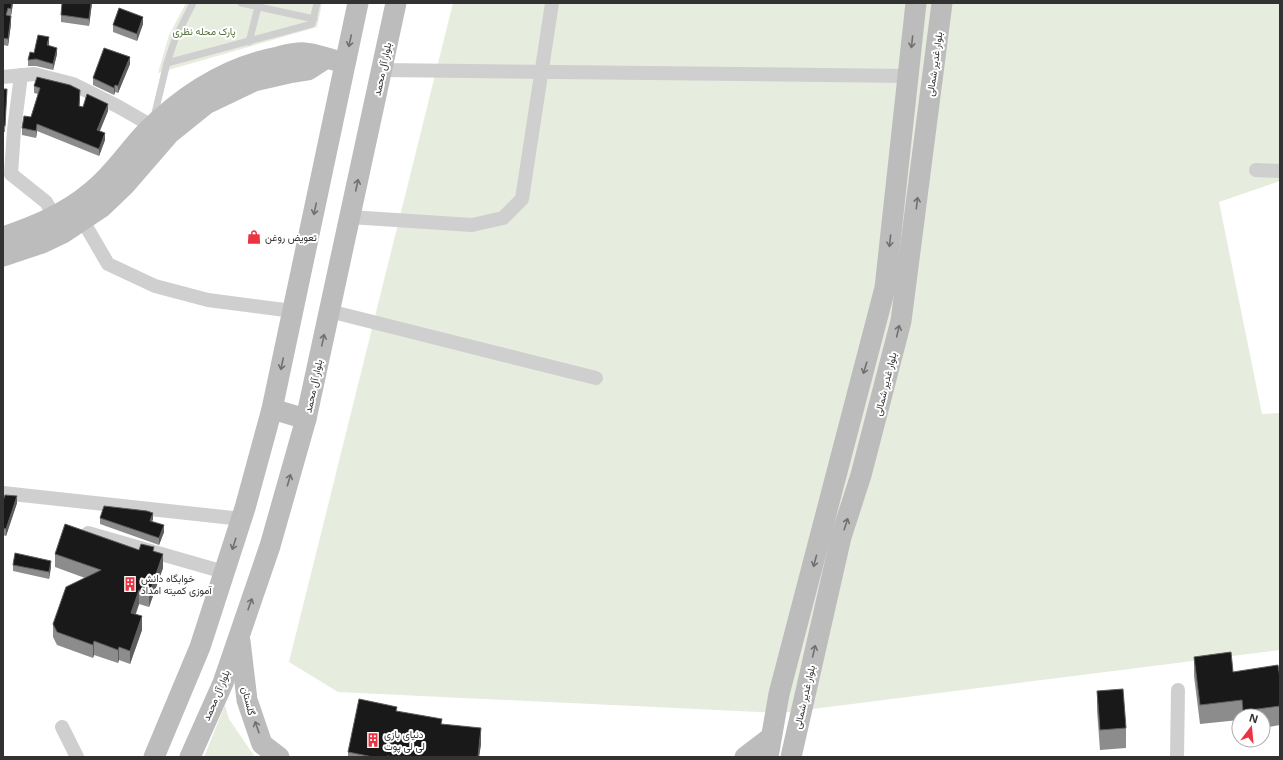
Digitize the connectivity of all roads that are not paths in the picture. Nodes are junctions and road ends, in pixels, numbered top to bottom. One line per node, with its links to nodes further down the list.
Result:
1 (193, 3): 13 (lane)
2 (241, 3): 9 (lane)
3 (318, 3): 10 (lane)
4 (358, 3): 14 (main road, one-way to 14)
5 (396, 3): 15 (main road, بلوار آل محمد)
6 (552, 3): 16 (street)
7 (916, 3): 18 (main road, one-way to 18)
8 (942, 3): 41 (main road, بلوار غدیر شمالی, one-way to 8)
9 (258, 5): 10 (lane); 11 (lane)
10 (314, 19): 11 (lane)
11 (249, 42): 13 (lane)
12 (325, 59): 14 (main road); 20 (main road); 25 (main road)
13 (167, 63): 20 (lane)
14 (345, 63): 28 (main road, one-way to 28)
15 (382, 70): 16 (street); 24 (main road, بلوار آل محمد, one-way to 15)
16 (540, 71): 18 (street); 24 (street)
17 (22, 75): 19 (street); 20 (street); 23 (street)
18 (908, 76): 40 (main road, one-way to 40)
19 (3, 77)
20 (152, 126): 23 (main road)
21 (1256, 170): 22 (street)
22 (1280, 171)
23 (54, 217): 26 (main road)
24 (350, 217): 29 (main road, بلوار آل محمد)
25 (83, 221): 27 (main road); 28 (street)
26 (3, 237)
27 (3, 256)
28 (293, 311): 31 (main road, one-way to 31)
29 (330, 312): 30 (street); 32 (main road, بلوار آل محمد, one-way to 29)
30 (596, 378)
31 (272, 410): 32 (main road); 34 (main road)
32 (306, 419): 37 (main road, بلوار آل محمد, one-way to 32)
33 (3, 493): 34 (street)
34 (242, 519): 36 (main road, one-way to 36)
35 (72, 529): 36 (street)
36 (224, 572): 43 (main road)
37 (239, 636): 44 (main road, بلوار آل محمد); 45 (main road, گلستان, one-way to 37)
38 (1178, 690): 47 (street)
39 (62, 727): 42 (street)
40 (769, 748): 46 (main road)
41 (795, 753)
42 (77, 757)
43 (154, 757)
44 (190, 757)
45 (279, 757)
46 (745, 757)
47 (1177, 757)

